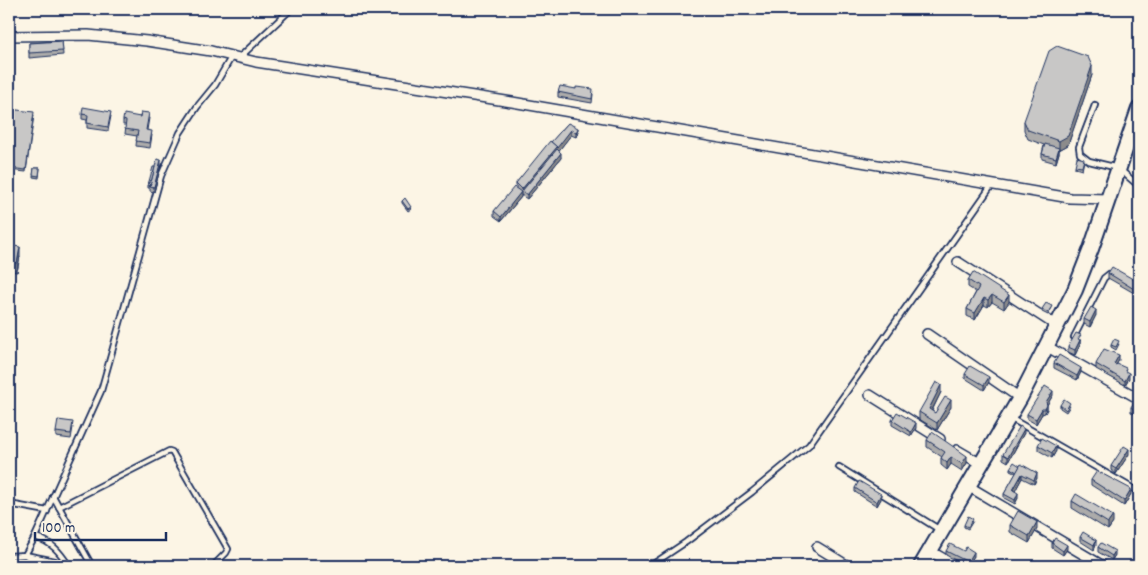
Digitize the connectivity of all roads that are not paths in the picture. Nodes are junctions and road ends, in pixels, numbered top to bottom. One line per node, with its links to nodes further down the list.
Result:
1 (291, 9): 3 (lane)
2 (9, 36): 3 (street)
3 (235, 57): 7 (street); 24 (lane)
4 (1095, 105): 6 (lane)
5 (1139, 109): 6 (street)
6 (1118, 168): 8 (lane); 9 (street)
7 (992, 185): 9 (street); 39 (lane)
8 (1139, 186)
9 (1108, 199): 12 (street)
10 (958, 262): 12 (street)
11 (1109, 274): 14 (lane)
12 (1057, 326): 15 (street)
13 (927, 334): 18 (street)
14 (1073, 341)
15 (1046, 346): 17 (street); 18 (street)
16 (870, 395): 20 (street)
17 (1136, 397)
18 (1020, 398): 19 (street)
19 (1008, 417): 20 (street); 23 (lane)
20 (981, 464): 22 (street)
21 (839, 467): 28 (lane)
22 (968, 486): 28 (street); 43 (street)
23 (1139, 492)
24 (53, 496): 26 (lane); 27 (lane)
25 (9, 504): 27 (lane)
26 (59, 507): 37 (lane); 38 (lane)
27 (47, 511): 29 (lane)
28 (942, 532): 31 (street)
29 (35, 538): 32 (lane); 36 (lane)
30 (817, 546): 40 (street)
31 (930, 551): 41 (street); 42 (street)
32 (25, 554): 33 (lane); 34 (lane); 35 (lane)
33 (9, 556)
34 (37, 566)
35 (63, 566)
36 (69, 566)
37 (92, 566)
38 (213, 566)
39 (650, 566)
40 (848, 566)
41 (921, 566)
42 (956, 566)
43 (1103, 566)

